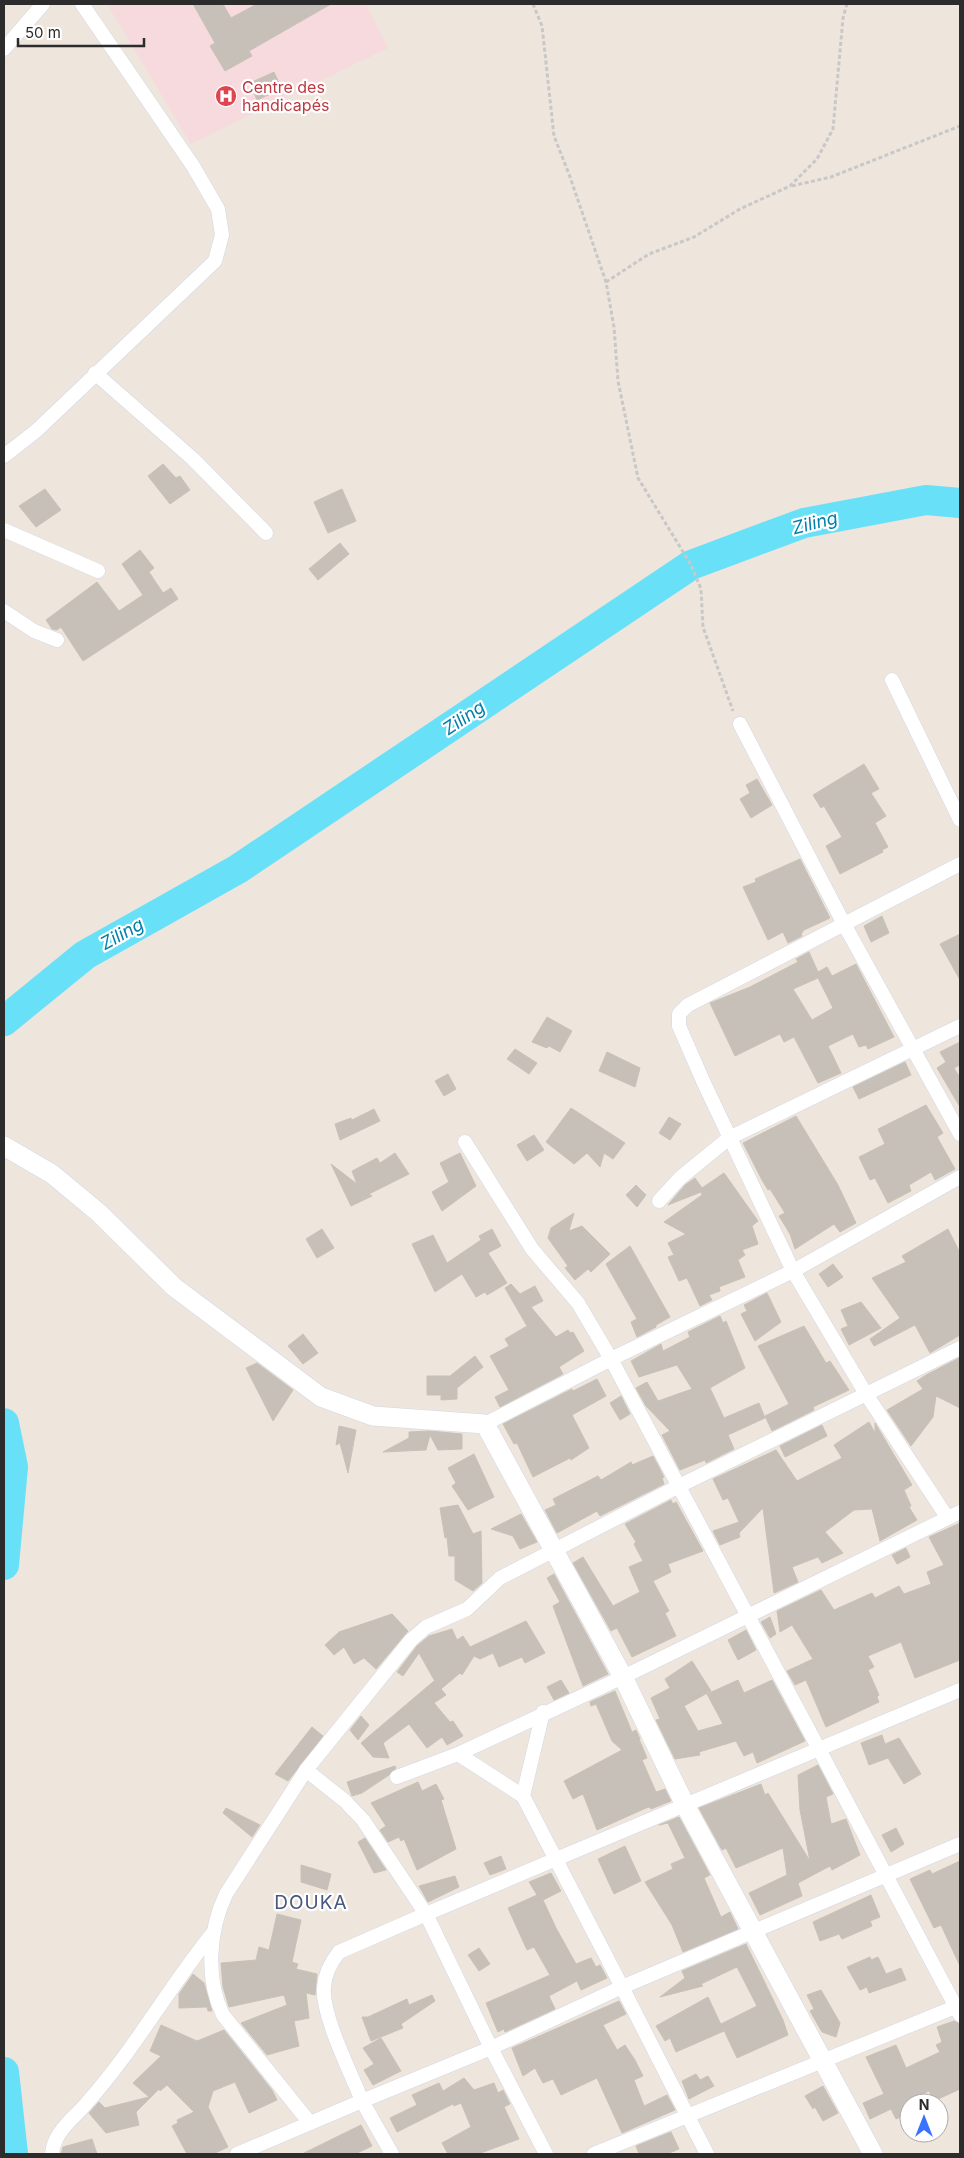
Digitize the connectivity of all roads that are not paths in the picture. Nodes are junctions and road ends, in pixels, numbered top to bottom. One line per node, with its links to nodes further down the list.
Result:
1 (43, 4): 3 (street)
2 (82, 4): 4 (street)
3 (4, 49)
4 (95, 373): 5 (street); 7 (street)
5 (4, 456)
6 (4, 530): 8 (street)
7 (266, 533)
8 (98, 572)
9 (4, 611): 10 (street)
10 (57, 640)
11 (892, 680): 13 (street)
12 (740, 724): 15 (street)
13 (960, 820)
14 (960, 864): 15 (street)
15 (844, 924): 17 (street); 19 (street)
16 (960, 1026): 17 (street)
17 (915, 1050): 18 (street); 19 (street)
18 (960, 1134)
19 (728, 1138): 23 (street); 24 (street)
20 (465, 1142): 26 (street)
21 (4, 1146): 28 (main road)
22 (960, 1177): 24 (street)
23 (659, 1200)
24 (793, 1271): 26 (street); 27 (street)
25 (960, 1348): 27 (street)
26 (611, 1359): 28 (street); 29 (street)
27 (866, 1394): 29 (street); 31 (street)
28 (485, 1424): 32 (main road)
29 (679, 1486): 32 (street); 33 (street)
30 (960, 1512): 31 (street)
31 (946, 1517): 33 (street)
32 (554, 1551): 34 (main road); 39 (street)
33 (748, 1616): 34 (street); 37 (street)
34 (623, 1677): 36 (street); 42 (main road)
35 (960, 1690): 37 (street)
36 (543, 1712): 38 (street); 41 (street)
37 (820, 1747): 42 (street); 45 (street)
38 (458, 1754): 40 (street); 41 (street)
39 (306, 1770): 46 (street); 48 (street)
40 (397, 1777)
41 (523, 1796): 44 (street)
42 (685, 1805): 44 (street); 47 (main road)
43 (960, 1844): 45 (street)
44 (557, 1858): 46 (street); 49 (street)
45 (885, 1876): 47 (street); 50 (street)
46 (426, 1914): 51 (street); 53 (street)
47 (754, 1932): 49 (street); 52 (main road)
48 (212, 1934): 55 (street); 56 (street)
49 (622, 1987): 51 (street); 54 (street)
50 (959, 2009): 52 (street)
51 (491, 2048): 53 (street); 59 (street)
52 (824, 2060): 54 (street); 62 (main road)
53 (362, 2100): 55 (street); 58 (street)
54 (688, 2115): 60 (street); 61 (street)
55 (310, 2123): 57 (street)
56 (52, 2154)
57 (237, 2154)
58 (392, 2154)
59 (546, 2154)
60 (594, 2154)
61 (707, 2154)
62 (873, 2154)

